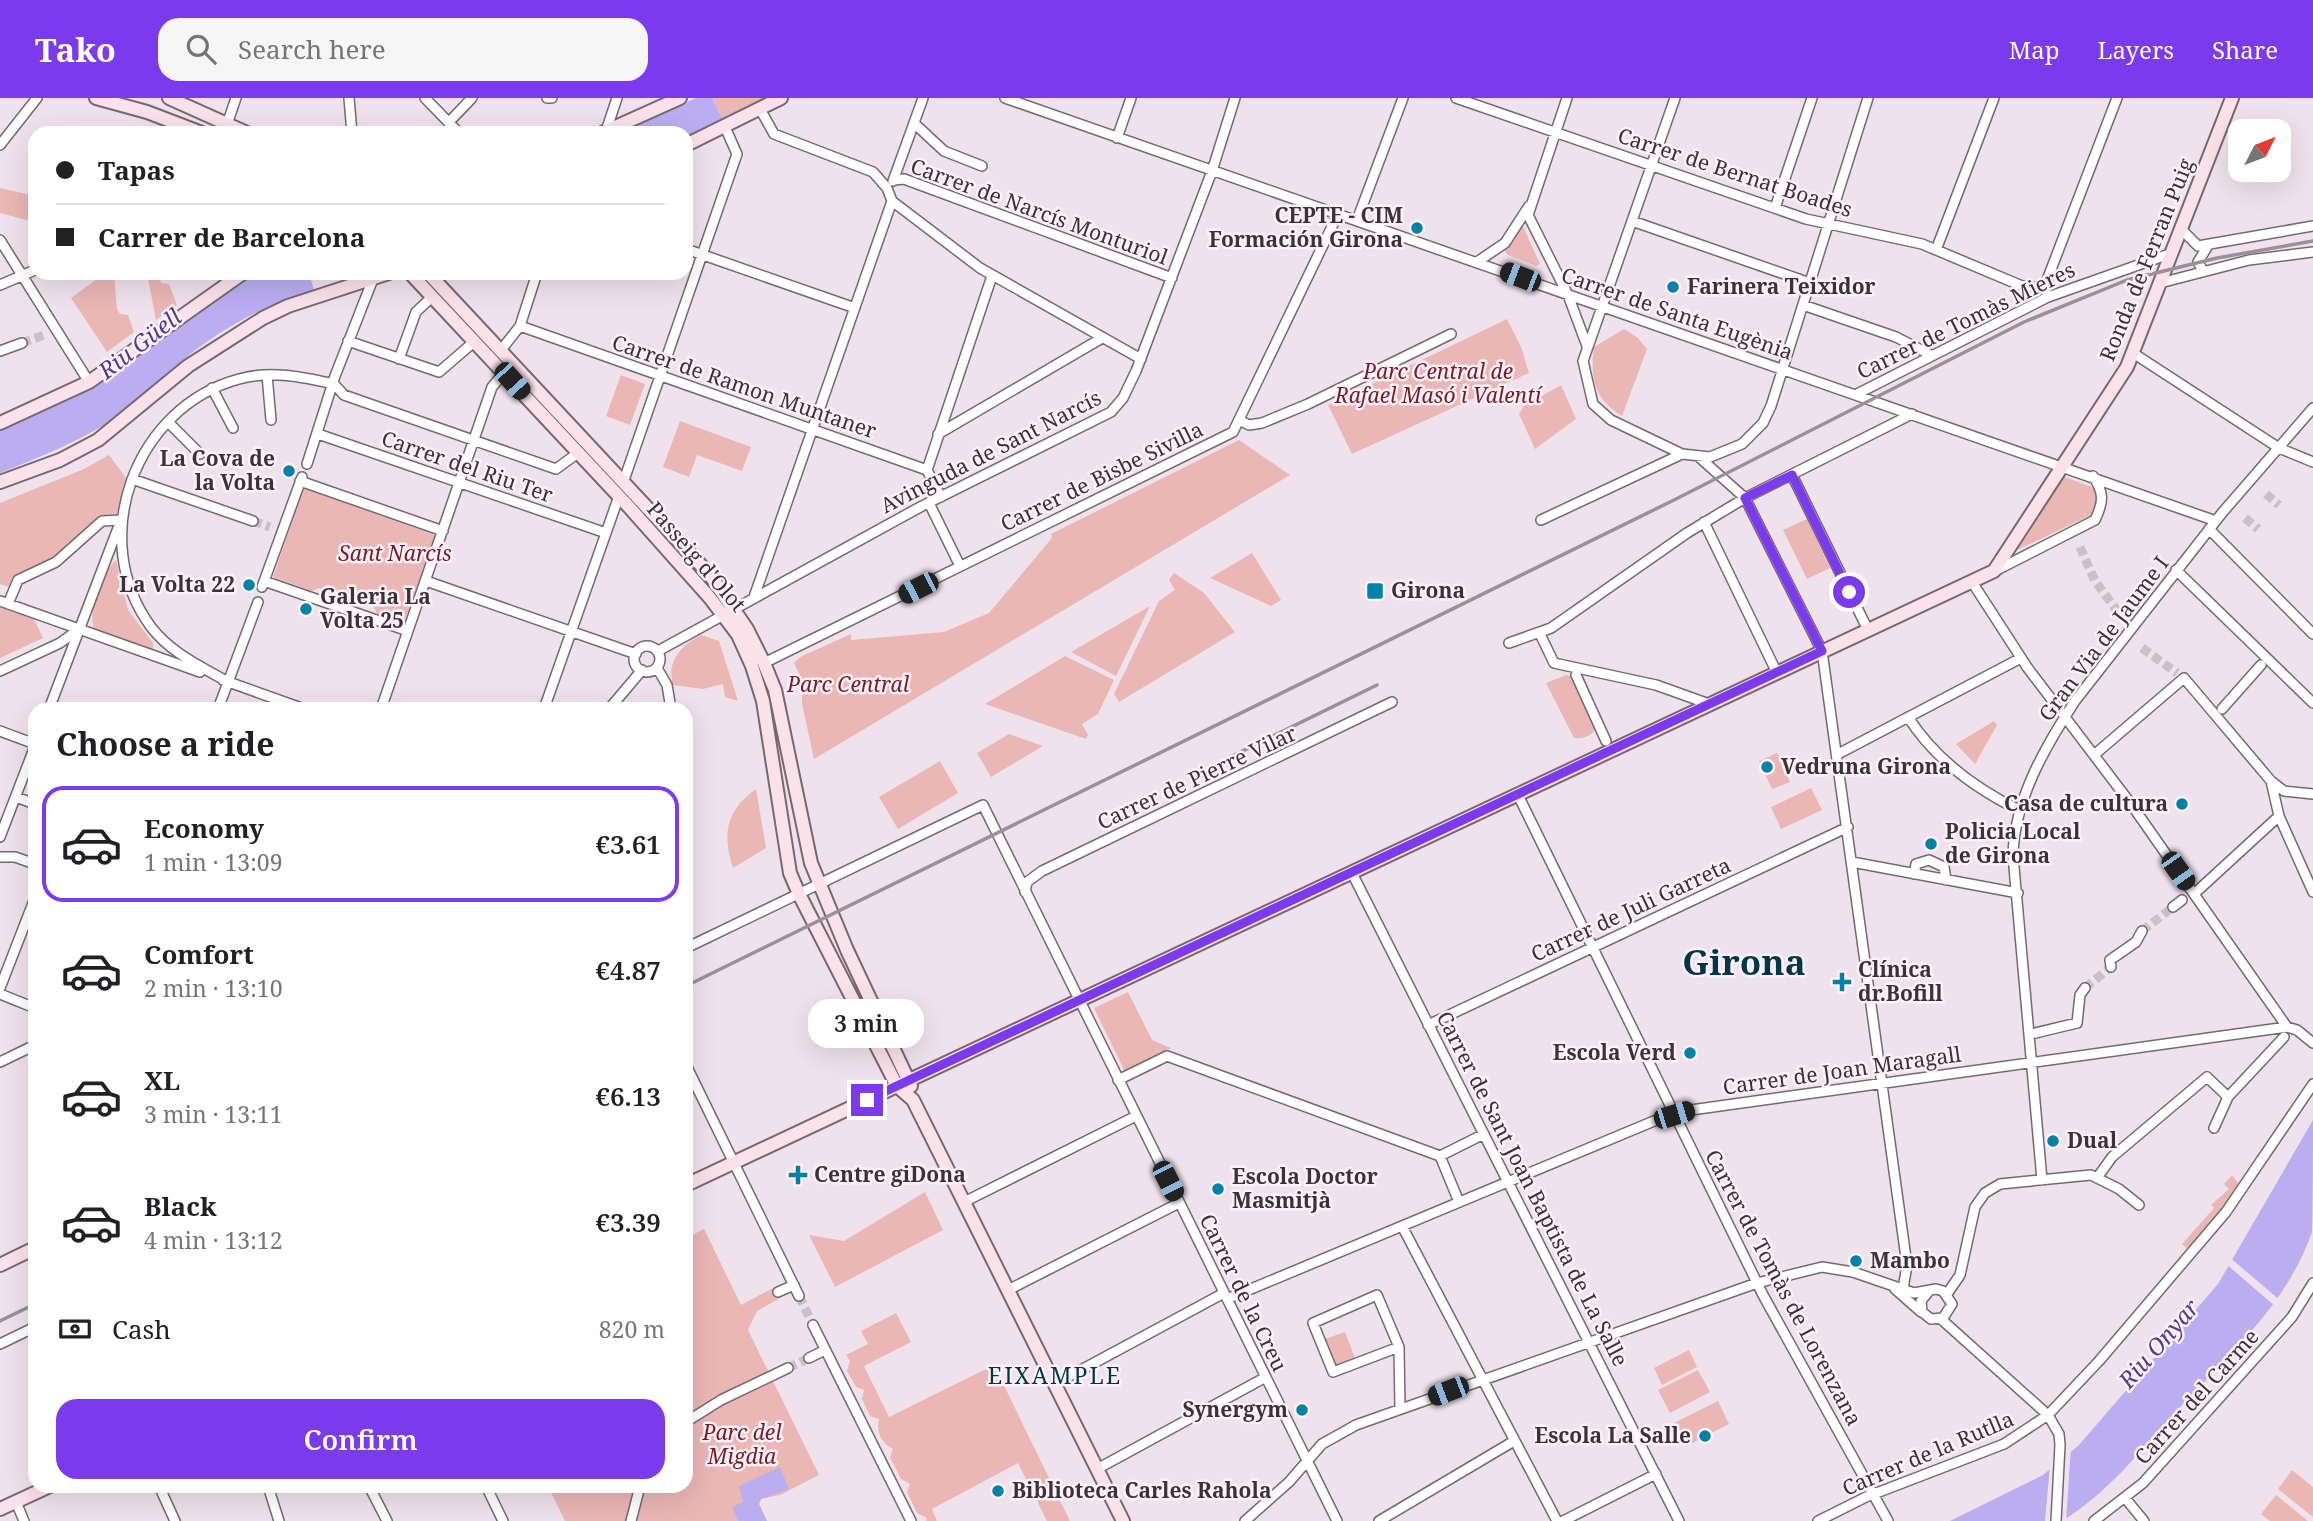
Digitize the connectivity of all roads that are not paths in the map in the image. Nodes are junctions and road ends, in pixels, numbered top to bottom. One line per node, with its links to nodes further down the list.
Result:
1 (37, 98): 40 (street)
2 (96, 98): 29 (main road)
3 (169, 98): 30 (main road)
4 (236, 98): 31 (street)
5 (349, 98): 32 (street)
6 (425, 98): 27 (street)
7 (472, 98): 27 (street)
8 (547, 98): 9 (street)
9 (552, 98)
10 (617, 98): 34 (street)
11 (680, 98): 35 (main road)
12 (781, 98): 26 (main road)
13 (923, 98): 28 (street)
14 (1004, 98): 38 (street, Carrer de Santa Eugènia)
15 (1131, 98): 38 (street)
16 (1235, 98): 43 (street, Avinguda de Sant Narcís)
17 (1403, 98): 50 (street)
18 (1456, 98): 37 (street, Carrer de Bernat Boades)
19 (1567, 98): 37 (street)
20 (1675, 98): 42 (street)
21 (1812, 98): 48 (street)
22 (1868, 98): 52 (street)
23 (1994, 98): 57 (street)
24 (2117, 98): 77 (street)
25 (2232, 98): 54 (main road, Ronda de Ferran Puig)
26 (760, 109): 36 (main road); 45 (street, Carrer de Narcís Monturiol)
27 (449, 122): 33 (street)
28 (915, 124): 41 (street); 44 (street)
29 (184, 126)
30 (222, 126)
31 (227, 126)
32 (351, 126)
33 (453, 126)
34 (606, 126)
35 (617, 126)
36 (728, 132): 39 (main road); 61 (street)
37 (1555, 132): 42 (street, Carrer de Bernat Boades); 47 (street)
38 (1117, 138): 43 (street, Carrer de Santa Eugènia)
39 (693, 143)
40 (0, 145)
41 (982, 166)
42 (1652, 166): 48 (street, Carrer de Bernat Boades); 51 (street)
43 (1212, 171): 49 (street, Carrer de Santa Eugènia); 67 (street, Avinguda de Sant Narcís)
44 (894, 180): 45 (street); 67 (street, Carrer de Narcís Monturiol)
45 (887, 188): 46 (street)
46 (892, 201): 66 (street); 82 (street)
47 (1532, 201): 62 (street); 78 (street)
48 (1774, 208): 52 (street, Carrer de Bernat Boades)
49 (1338, 214): 50 (street, Carrer de Santa Eugènia); 109 (street)
50 (1357, 220): 62 (street, Carrer de Santa Eugènia)
51 (1632, 221): 74 (street); 81 (street)
52 (1829, 225): 57 (street, Carrer de Bernat Boades); 74 (street)
53 (2313, 226): 56 (street)
54 (2181, 229): 56 (street); 60 (main road, Ronda de Ferran Puig)
55 (0, 240): 65 (street)
56 (2210, 244): 63 (street)
57 (1936, 250): 77 (street, Carrer de Bernat Boades)
58 (693, 252): 61 (street)
59 (2313, 252): 63 (street)
60 (2172, 253): 75 (main road, Ronda de Ferran Puig); 77 (street, Carrer de Tomàs Mieres)
61 (702, 255): 82 (street); 101 (street)
62 (1477, 262): 78 (street, Carrer de Santa Eugènia)
63 (2203, 271): 75 (street)
64 (28, 274): 65 (street)
65 (23, 276): 76 (street); 84 (street)
66 (992, 276): 87 (street); 115 (street)
67 (1172, 278): 97 (street, Avinguda de Sant Narcís)
68 (233, 280): 102 (main road)
69 (370, 280): 129 (main road)
70 (373, 280): 88 (street)
71 (417, 280): 79 (main road, Passeig d'Olot)
72 (435, 280): 92 (main road, Passeig d'Olot)
73 (535, 280): 83 (street)
74 (1810, 283): 80 (street)
75 (2160, 283): 94 (main road, Ronda de Ferran Puig)
76 (0, 285)
77 (2046, 292): 95 (street, Carrer de Tomàs Mieres)
78 (1568, 295): 81 (street, Carrer de Santa Eugènia); 91 (street)
79 (433, 296): 89 (main road, Passeig d'Olot); 96 (street)
80 (1803, 305): 95 (street); 98 (street)
81 (1602, 307): 91 (street); 98 (street, Carrer de Santa Eugènia)
82 (855, 308): 113 (street)
83 (520, 326): 92 (street); 101 (street, Carrer de Ramon Muntaner)
84 (58, 330): 85 (street); 102 (street)
85 (47, 334)
86 (1451, 334): 109 (street)
87 (1102, 338): 97 (street); 115 (street)
88 (348, 341): 96 (street); 103 (street)
89 (475, 341): 96 (street); 99 (main road, Passeig d'Olot)
90 (22, 343): 93 (street)
91 (1588, 346): 120 (street)
92 (501, 350): 131 (main road, Passeig d'Olot)
93 (0, 351)
94 (2133, 354): 117 (street); 124 (main road, Ronda de Ferran Puig)
95 (1931, 355): 105 (street, Carrer de Tomàs Mieres)
96 (399, 359)
97 (1141, 359): 133 (street, Avinguda de Sant Narcís)
98 (1783, 369): 105 (street, Carrer de Santa Eugènia); 121 (street)
99 (504, 373): 116 (street); 118 (main road, Passeig d'Olot)
100 (267, 375): 103 (street); 104 (street); 108 (street)
101 (660, 377): 113 (street, Carrer de Ramon Muntaner); 131 (street)
102 (89, 382): 111 (main road)
103 (334, 384): 114 (street); 116 (street)
104 (212, 388): 110 (street); 112 (street)
105 (1857, 394): 107 (street, Carrer de Santa Eugènia)
106 (2313, 408): 117 (street, Gran Via de Jaume I)
107 (1912, 414): 124 (street, Carrer de Santa Eugènia); 126 (street)
108 (271, 420)
109 (1239, 420): 145 (street, Carrer de Bisbe Sivilla)
110 (168, 422): 119 (street); 128 (street)
111 (0, 423)
112 (233, 428)
113 (813, 430): 125 (street, Carrer de Ramon Muntaner); 150 (street)
114 (318, 434): 123 (street); 130 (street, Carrer del Riu Ter)
115 (938, 434): 125 (street)
116 (474, 440): 118 (street); 130 (street)
117 (2279, 449): 122 (street); 140 (street, Gran Via de Jaume I)
118 (578, 453): 132 (main road, Passeig d'Olot)
119 (201, 454)
120 (1682, 454): 121 (street); 137 (street)
121 (1700, 458): 134 (street)
122 (2313, 462)
123 (307, 464)
124 (2061, 464): 127 (street, Carrer de Santa Eugènia); 147 (main road, Ronda de Ferran Puig)
125 (927, 470): 133 (street)
126 (1792, 475): 134 (street); 155 (street)
127 (2093, 476): 140 (street, Carrer de Santa Eugènia); 147 (street)
128 (132, 479): 136 (street); 138 (street)
129 (0, 482)
130 (459, 483): 143 (street); 144 (street, Carrer del Riu Ter)
131 (623, 483): 153 (main road, Passeig d'Olot)
132 (619, 496): 144 (street); 153 (main road, Passeig d'Olot)
133 (940, 497): 135 (street, Avinguda de Sant Narcís)
134 (1745, 498): 139 (street); 162 (street)
135 (929, 503): 145 (street); 150 (street, Avinguda de Sant Narcís)
136 (121, 520): 152 (street); 154 (street); 172 (street)
137 (1541, 520)
138 (253, 521)
139 (1704, 522): 158 (street); 170 (street)
140 (2213, 525): 146 (street, Gran Via de Jaume I); 159 (street)
141 (270, 527): 142 (street)
142 (281, 531): 143 (street); 156 (street)
143 (443, 531): 148 (street)
144 (606, 533): 157 (street)
145 (960, 566): 165 (street, Carrer de Bisbe Sivilla)
146 (2176, 570): 181 (street); 184 (street, Gran Via de Jaume I)
147 (1994, 571): 149 (main road)
148 (426, 581): 156 (street); 157 (street)
149 (1972, 582): 155 (main road); 164 (street)
150 (754, 597): 153 (street, Avinguda de Sant Narcís)
151 (258, 601): 172 (street)
152 (4, 602): 154 (street)
153 (728, 611): 161 (street, Avinguda de Sant Narcís); 165 (main road, Passeig d'Olot); 211 (main road, Passeig d'Olot)
154 (79, 629): 169 (street); 172 (street); 173 (street)
155 (1868, 630): 162 (main road)
156 (408, 631): 176 (street)
157 (571, 631): 163 (street); 177 (street)
158 (1540, 634): 160 (street); 182 (street)
159 (2313, 634)
160 (1509, 643)
161 (658, 651): 163 (street); 167 (street)
162 (1822, 651): 170 (main road); 189 (street)
163 (636, 654): 168 (street)
164 (2021, 657): 184 (street); 185 (street)
165 (764, 663): 207 (main road, Passeig d'Olot)
166 (2261, 665): 183 (street)
167 (657, 667): 168 (street); 179 (street)
168 (642, 670): 178 (street)
169 (0, 671)
170 (1777, 673): 182 (main road)
171 (1576, 674): 187 (street)
172 (228, 682): 174 (street); 175 (street)
173 (52, 702)
174 (221, 702)
175 (278, 702)
176 (383, 702)
177 (546, 702)
178 (615, 702)
179 (670, 702)
180 (1392, 702): 208 (street, Carrer de Pierre Vilar)
181 (2313, 703)
182 (1709, 704): 194 (main road)
183 (2222, 709)
184 (2065, 716): 190 (street); 197 (street, Gran Via de Jaume I)
185 (1908, 717): 189 (street); 197 (street)
186 (0, 731): 188 (street)
187 (1606, 741)
188 (28, 742)
189 (1838, 754): 199 (street)
190 (2094, 755): 192 (street); 212 (street)
191 (28, 764): 195 (street)
192 (2272, 781): 193 (street); 198 (street)
193 (2313, 794)
194 (1518, 795): 204 (main road); 218 (street, Carrer de Tomàs de Lorenzana)
195 (16, 797): 196 (street); 200 (street)
196 (28, 801)
197 (2019, 810): 210 (street, Gran Via de Jaume I)
198 (2278, 816): 209 (street); 212 (street)
199 (1848, 827): 203 (street); 218 (street, Carrer de Juli Garreta)
200 (0, 837)
201 (0, 857): 202 (street)
202 (28, 862)
203 (1852, 862): 205 (street); 235 (street)
204 (1352, 873): 223 (main road); 225 (street, Carrer de Sant Joan Baptista de La Salle)
205 (1914, 874): 206 (street); 206 (street)
206 (1946, 880): 210 (street)
207 (820, 884): 208 (street, Carrer de la Creu); 211 (street); 234 (main road, Passeig d'Olot)
208 (1025, 892): 223 (street, Carrer de la Creu)
209 (2313, 892)
210 (2018, 893): 227 (street, Gran Via de Jaume I)
211 (799, 894): 217 (street); 237 (main road, Passeig d'Olot)
212 (2193, 894): 226 (street)
213 (2182, 900): 214 (street)
214 (2173, 907)
215 (28, 916): 220 (street)
216 (2143, 931): 219 (street)
217 (693, 945)
218 (1592, 948): 225 (street, Carrer de Juli Garreta); 240 (street, Carrer de Tomàs de Lorenzana)
219 (2111, 967)
220 (0, 988)
221 (2085, 988): 227 (street)
222 (0, 995): 224 (street)
223 (1078, 1001): 233 (street, Carrer de la Creu); 234 (main road)
224 (28, 1005)
225 (1429, 1025): 243 (street, Carrer de Sant Joan Baptista de La Salle)
226 (2285, 1032): 228 (street); 231 (street, Carrer de Joan Maragall); 238 (street)
227 (2031, 1034): 231 (street, Gran Via de Jaume I)
228 (2312, 1041)
229 (28, 1048): 230 (street)
230 (0, 1062)
231 (2033, 1063): 235 (street, Carrer de Joan Maragall); 248 (street, Gran Via de Jaume I)
232 (693, 1080): 245 (street)
233 (1118, 1080): 241 (street, Carrer de la Creu); 244 (street)
234 (911, 1081): 237 (main road); 239 (main road)
235 (1881, 1084): 240 (street, Carrer de Joan Maragall); 261 (street)
236 (2313, 1084): 282 (street, Carrer de la Rutlla)
237 (897, 1086): 239 (main road); 245 (main road)
238 (2228, 1097): 242 (street); 246 (street)
239 (913, 1100): 250 (main road)
240 (1674, 1115): 247 (street, Carrer de Joan Maragall); 257 (street, Carrer de Tomàs de Lorenzana)
241 (1136, 1116): 250 (street); 252 (street, Carrer de la Creu)
242 (2214, 1128)
243 (1484, 1134): 244 (street); 247 (street, Carrer de Sant Joan Baptista de La Salle)
244 (1440, 1156): 251 (street)
245 (733, 1163): 249 (main road); 259 (street)
246 (2097, 1178): 248 (street); 253 (street)
247 (1508, 1181): 251 (street, Carrer de Joan Maragall); 272 (street, Carrer de Sant Joan Baptista de La Salle)
248 (2042, 1181): 265 (street)
249 (693, 1182)
250 (964, 1202): 262 (main road)
251 (1459, 1202): 254 (street, Carrer de Joan Maragall)
252 (1179, 1203): 262 (street); 267 (street, Carrer de la Creu)
253 (2139, 1205)
254 (1402, 1226): 267 (street, Carrer de Joan Maragall); 279 (street)
255 (28, 1251): 256 (main road)
256 (0, 1265)
257 (1758, 1283): 260 (street); 272 (street); 294 (street, Carrer de Tomàs de Lorenzana)
258 (2313, 1283): 295 (street, Carrer del Carme)
259 (793, 1285): 264 (street); 266 (street)
260 (1890, 1285): 261 (street); 268 (street)
261 (1903, 1289): 263 (street)
262 (1008, 1290): 280 (main road)
263 (1929, 1291): 265 (street); 268 (street)
264 (778, 1292)
265 (1947, 1294): 269 (street)
266 (799, 1296)
267 (1225, 1296): 278 (street, Carrer de la Creu); 280 (street, Carrer de Joan Maragall)
268 (1925, 1316): 269 (street)
269 (1941, 1319): 282 (street)
270 (813, 1325): 275 (street)
271 (28, 1330): 273 (street)
272 (1589, 1341): 279 (street); 287 (street, Carrer de Sant Joan Baptista de La Salle)
273 (0, 1343)
274 (1397, 1348): 274 (street); 281 (street)
275 (825, 1350): 276 (street); 304 (street)
276 (809, 1358)
277 (788, 1368): 283 (street)
278 (1266, 1377): 285 (street, Carrer de la Creu); 286 (street)
279 (1482, 1379): 281 (street); 284 (street)
280 (1055, 1384): 286 (main road)
281 (1400, 1409): 285 (street)
282 (2048, 1415): 294 (street, Carrer de la Rutlla); 314 (street)
283 (693, 1418)
284 (1514, 1441): 308 (street); 309 (street)
285 (1308, 1461): 306 (street); 307 (street, Carrer de la Creu)
286 (1097, 1469): 305 (main road)
287 (1656, 1474): 310 (street); 311 (street, Carrer de Sant Joan Baptista de La Salle)
288 (35, 1493): 296 (main road)
289 (162, 1493): 299 (street)
290 (270, 1493): 300 (street)
291 (373, 1493): 301 (street)
292 (489, 1493): 302 (street)
293 (638, 1493): 303 (street)
294 (1874, 1494): 312 (street, Carrer de la Rutlla); 313 (street, Carrer de Tomàs de Lorenzana)
295 (2125, 1498): 315 (street, Carrer del Carme); 316 (street)
296 (16, 1502): 297 (main road); 298 (street)
297 (0, 1509)
298 (24, 1521)
299 (175, 1521)
300 (279, 1521)
301 (387, 1521)
302 (503, 1521)
303 (631, 1521)
304 (911, 1521)
305 (1123, 1521)
306 (1245, 1521)
307 (1337, 1521)
308 (1379, 1521)
309 (1557, 1521)
310 (1563, 1521)
311 (1679, 1521)
312 (1818, 1521)
313 (1888, 1521)
314 (2056, 1521)
315 (2094, 1521)
316 (2144, 1521)

